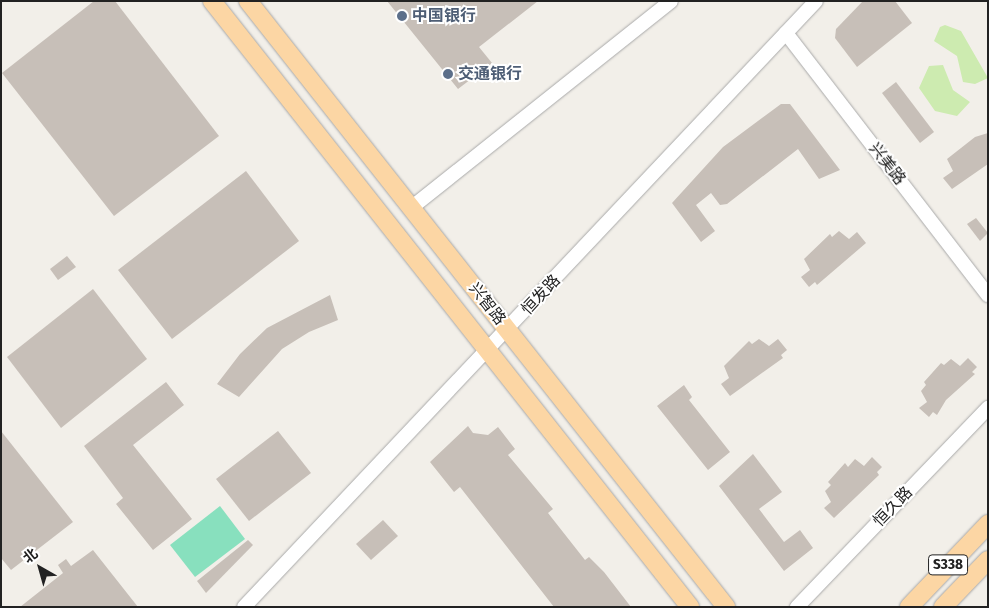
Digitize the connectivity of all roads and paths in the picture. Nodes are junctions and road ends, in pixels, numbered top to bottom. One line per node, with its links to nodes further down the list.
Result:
1 (212, 1): 9 (main road, 兴智路)
2 (248, 1): 6 (main road, 兴智路)
3 (671, 1): 6 (street)
4 (816, 1): 5 (street, 恒发路)
5 (786, 33): 7 (street, 兴美路); 8 (street, 恒发路)
6 (411, 208): 8 (main road, 兴智路)
7 (988, 295)
8 (508, 331): 9 (street, 恒发路); 15 (main road, 兴智路)
9 (486, 348): 13 (street, 恒发路); 14 (main road, 兴智路)
10 (988, 408): 16 (street, 恒久路)
11 (988, 524): 17 (main road, S338)
12 (988, 560): 18 (main road, S338)
13 (244, 607)
14 (690, 607)
15 (726, 607)
16 (797, 607)
17 (908, 607)
18 (943, 607)

